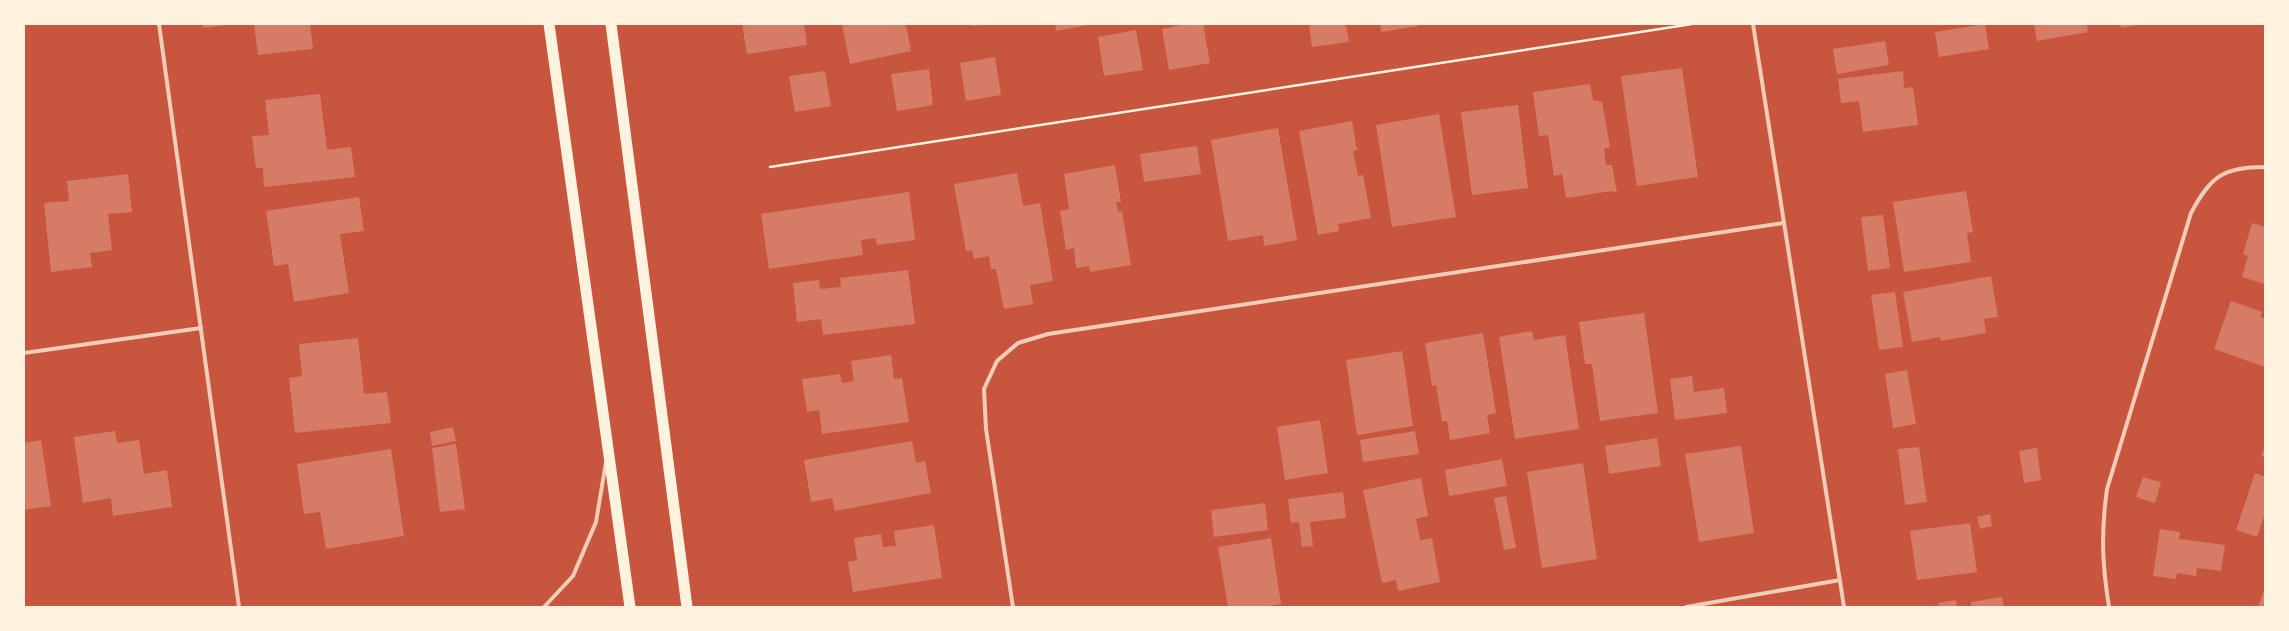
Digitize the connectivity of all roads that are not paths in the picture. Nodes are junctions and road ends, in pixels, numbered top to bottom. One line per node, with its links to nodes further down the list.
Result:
1 (159, 24): 7 (street)
2 (549, 24): 9 (highway)
3 (611, 24): 14 (highway)
4 (1753, 24): 6 (street)
5 (2265, 168): 18 (street)
6 (1783, 224): 10 (street); 15 (street)
7 (201, 328): 8 (street); 11 (street)
8 (24, 353)
9 (607, 452): 12 (street); 13 (highway)
10 (1840, 580): 16 (street); 17 (street)
11 (239, 607)
12 (544, 607)
13 (630, 607)
14 (687, 607)
15 (1013, 607)
16 (1686, 607)
17 (1844, 607)
18 (2109, 607)

